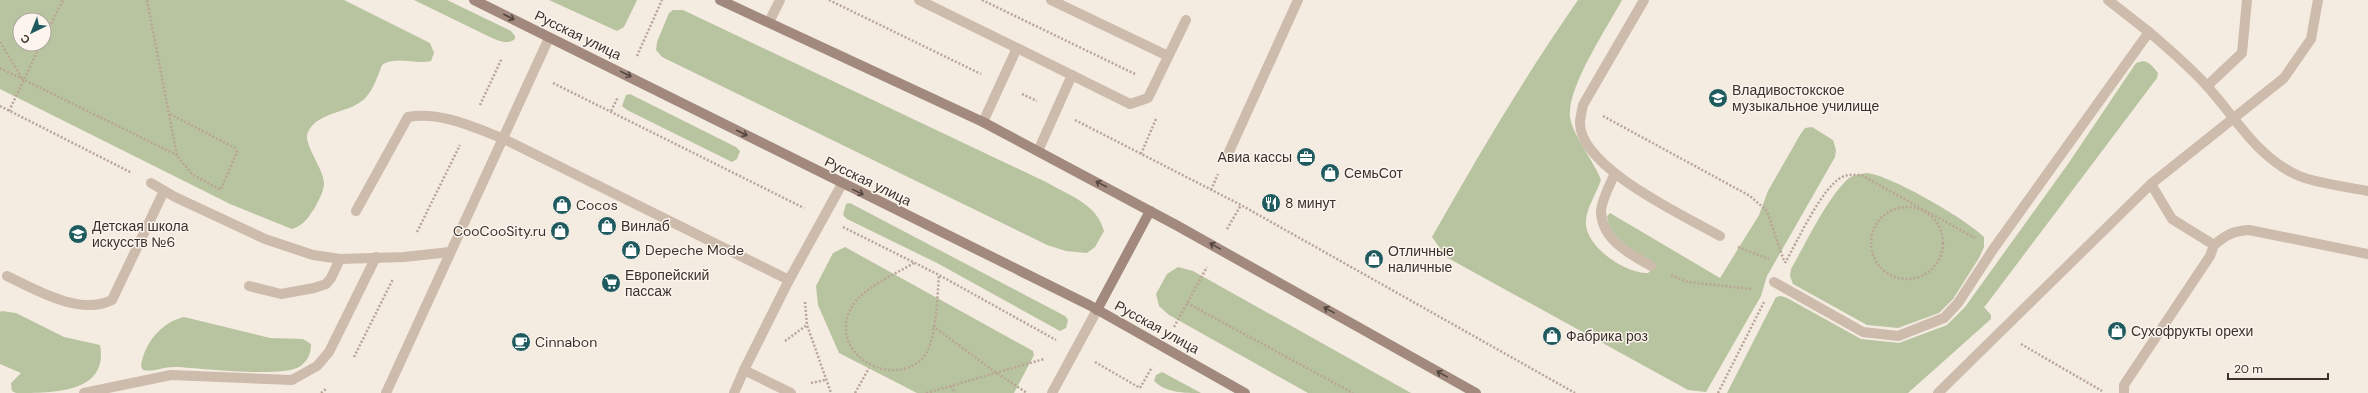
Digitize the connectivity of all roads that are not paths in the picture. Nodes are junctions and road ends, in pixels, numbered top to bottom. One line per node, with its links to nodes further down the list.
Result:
1 (474, 0): 14 (main road, Русская улица, one-way to 14)
2 (720, 0): 12 (main road)
3 (780, 0): 12 (street)
4 (919, 0): 15 (street)
5 (1051, 0): 16 (street)
6 (1298, 0): 23 (street)
7 (1644, 0): 24 (street)
8 (2108, 0): 13 (street)
9 (2246, 0): 18 (street)
10 (2318, 0): 19 (street)
11 (1186, 20): 16 (street)
12 (769, 22): 20 (main road)
13 (2149, 32): 18 (street); 42 (street)
14 (549, 38): 21 (street); 26 (main road, Русская улица, one-way to 26)
15 (1017, 48): 17 (street); 20 (street)
16 (1168, 56): 17 (street)
17 (1072, 75): 22 (street)
18 (2207, 86): 19 (street)
19 (2233, 118): 27 (street); 29 (street)
20 (983, 122): 22 (main road)
21 (502, 138): 30 (street); 34 (street); 40 (street)
22 (1038, 151): 31 (main road, one-way to 22)
23 (1228, 154)
24 (1614, 175): 32 (street); 38 (street)
25 (151, 183): 28 (street)
26 (842, 184): 40 (street); 43 (main road, Русская улица, one-way to 43)
27 (2151, 184): 33 (street); 52 (street)
28 (164, 191): 37 (street); 39 (street)
29 (2368, 191)
30 (356, 211)
31 (1150, 211): 43 (main road); 51 (main road, one-way to 31)
32 (1720, 236)
33 (2214, 245): 35 (street); 53 (street)
34 (450, 252): 36 (street); 46 (street)
35 (2368, 254)
36 (376, 257): 37 (street); 45 (street)
37 (340, 259): 41 (street)
38 (1651, 266)
39 (7, 276)
40 (789, 280): 44 (street)
41 (249, 286)
42 (1772, 286)
43 (1097, 310): 49 (street); 50 (main road, Русская улица)
44 (744, 370): 47 (street); 48 (street)
45 (84, 393)
46 (386, 393)
47 (734, 393)
48 (791, 393)
49 (1052, 393)
50 (1245, 393)
51 (1476, 393)
52 (1938, 393)
53 (2124, 393)

